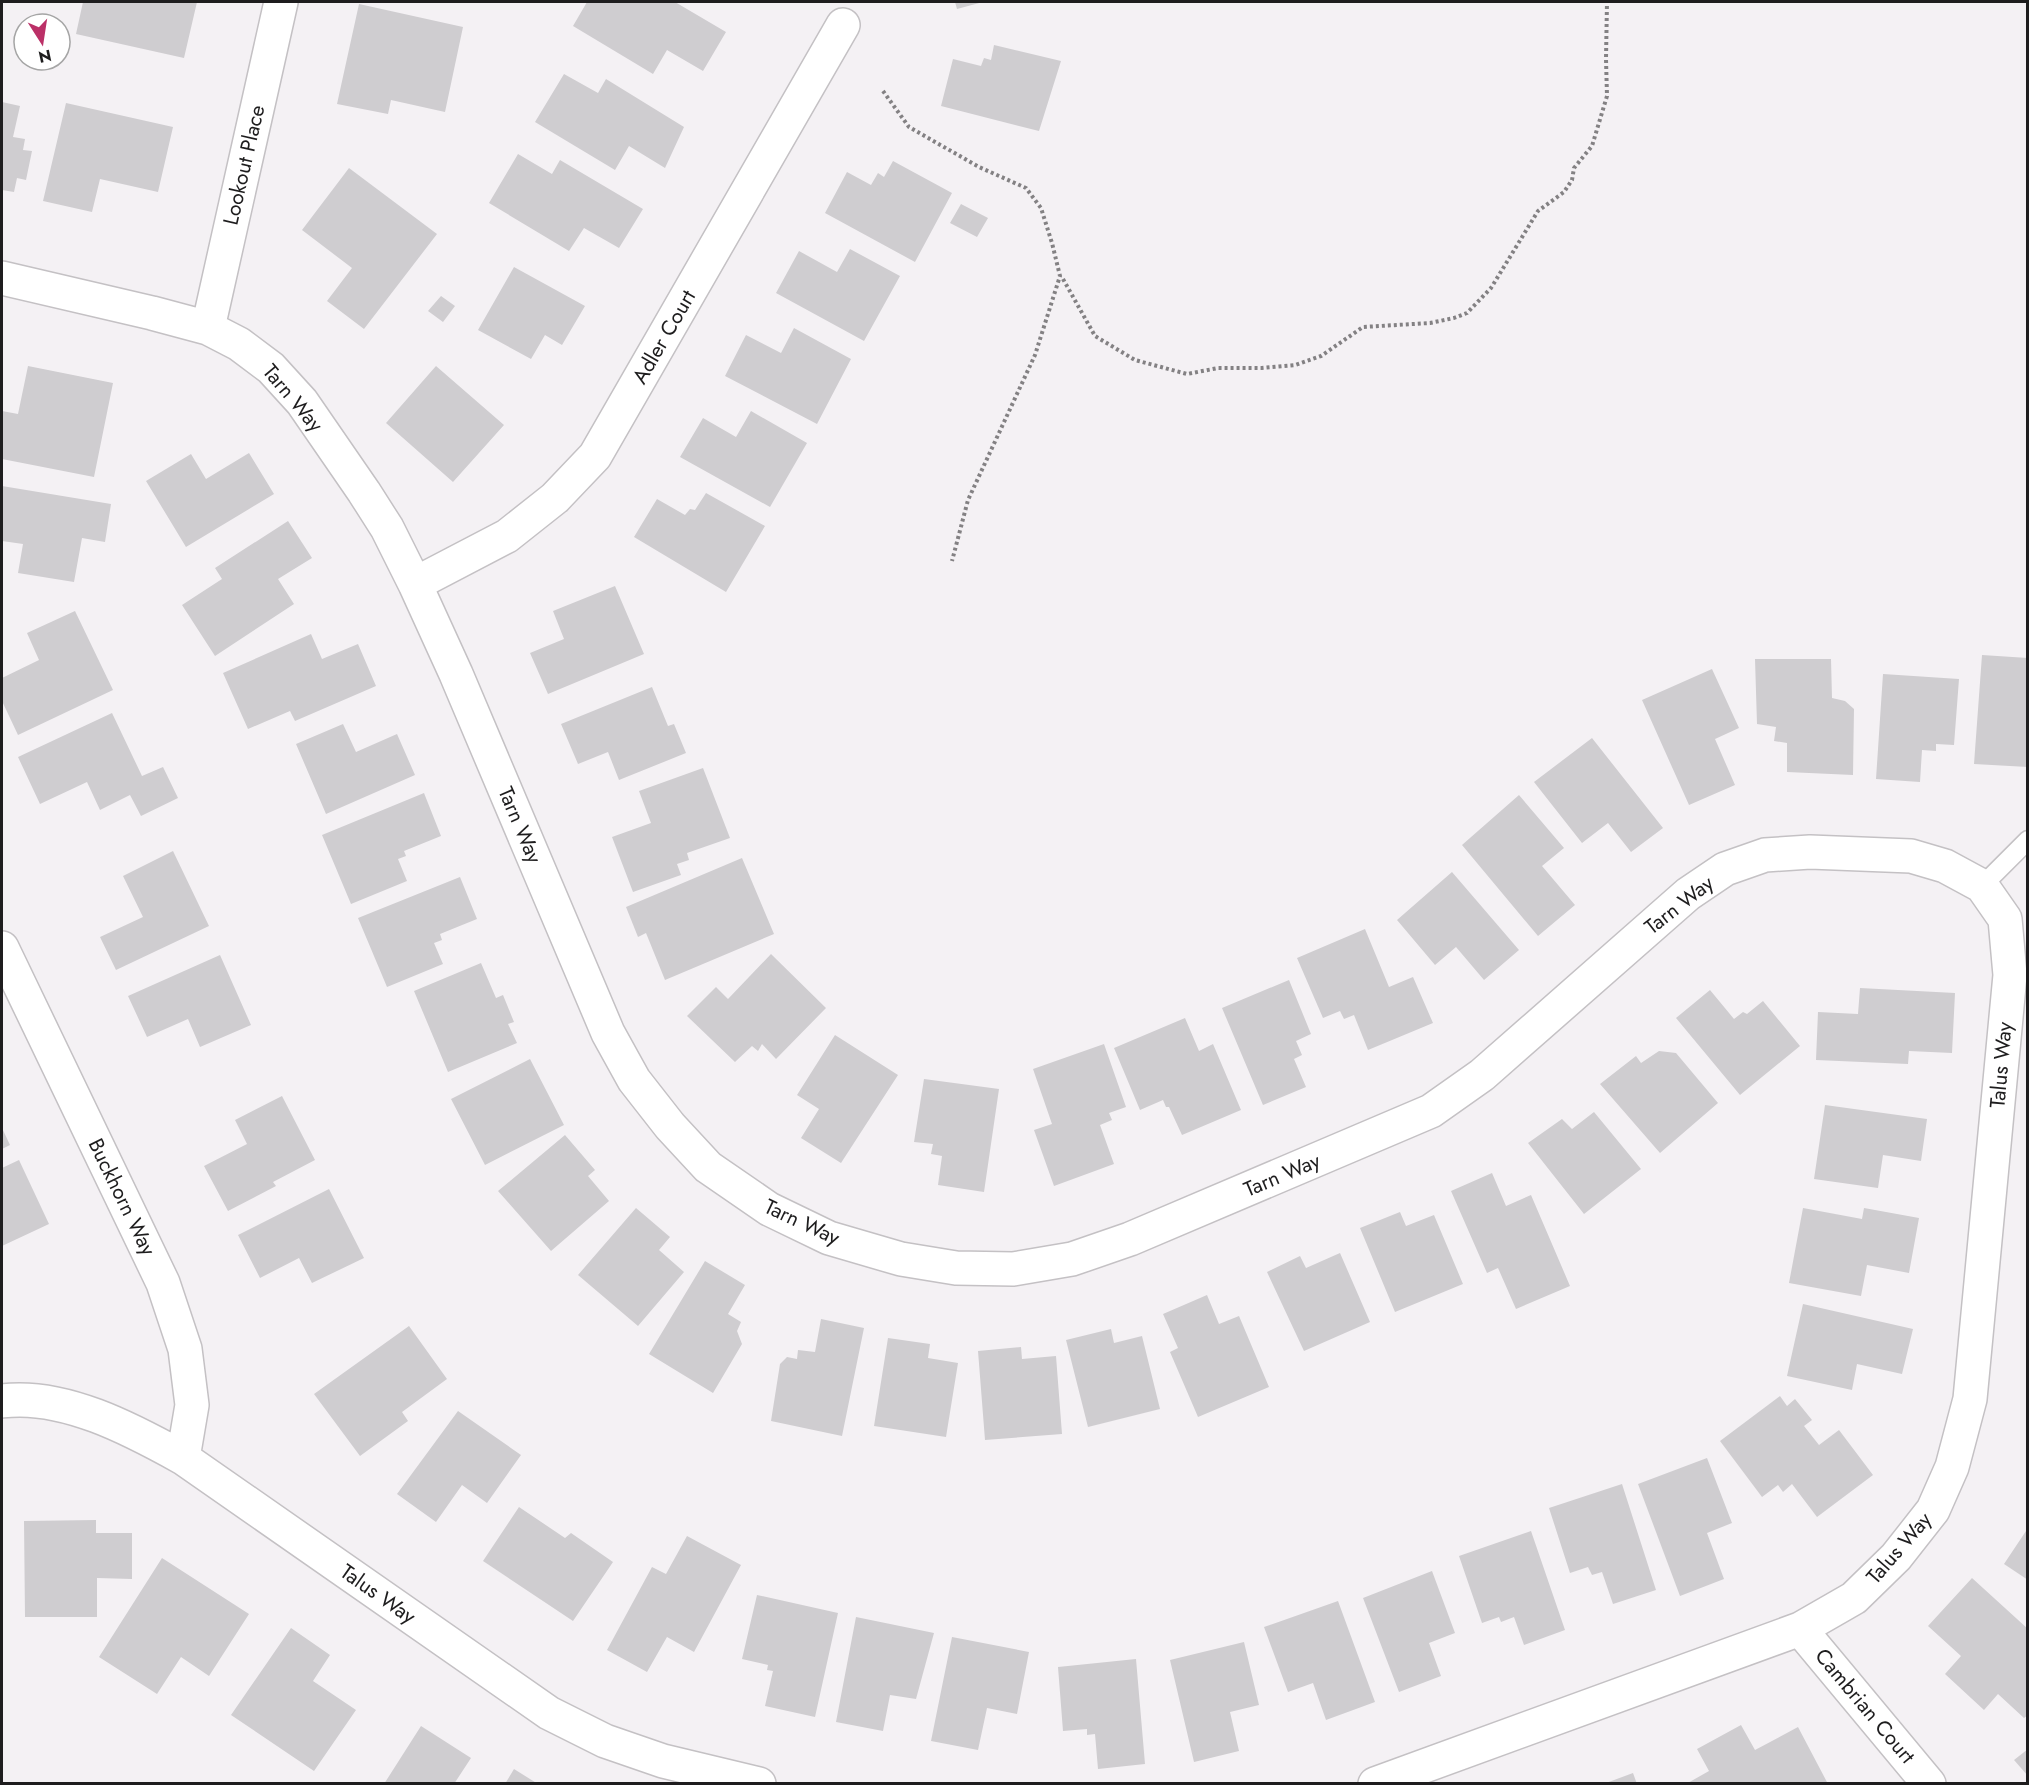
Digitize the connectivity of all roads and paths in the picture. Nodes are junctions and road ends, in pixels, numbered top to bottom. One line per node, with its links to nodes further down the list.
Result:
1 (281, 2): 7 (street, Lookout Place)
2 (1607, 2): 6 (path)
3 (843, 25): 9 (street, Adler Court)
4 (883, 92): 8 (path)
5 (2, 278): 7 (street, Tarn Way)
6 (1062, 279)
7 (208, 328): 9 (street, Tarn Way)
8 (952, 561)
9 (415, 584): 11 (street, Tarn Way)
10 (2028, 840): 11 (lane)
11 (1982, 886): 15 (street, Talus Way)
12 (2, 948): 14 (street, Buckhorn Way)
13 (2, 1401): 14 (street, Talus Way)
14 (183, 1458): 16 (street, Talus Way)
15 (1800, 1629): 17 (street, Talus Way); 18 (street, Cambrian Court)
16 (759, 1784)
17 (1375, 1784)
18 (1929, 1784)

